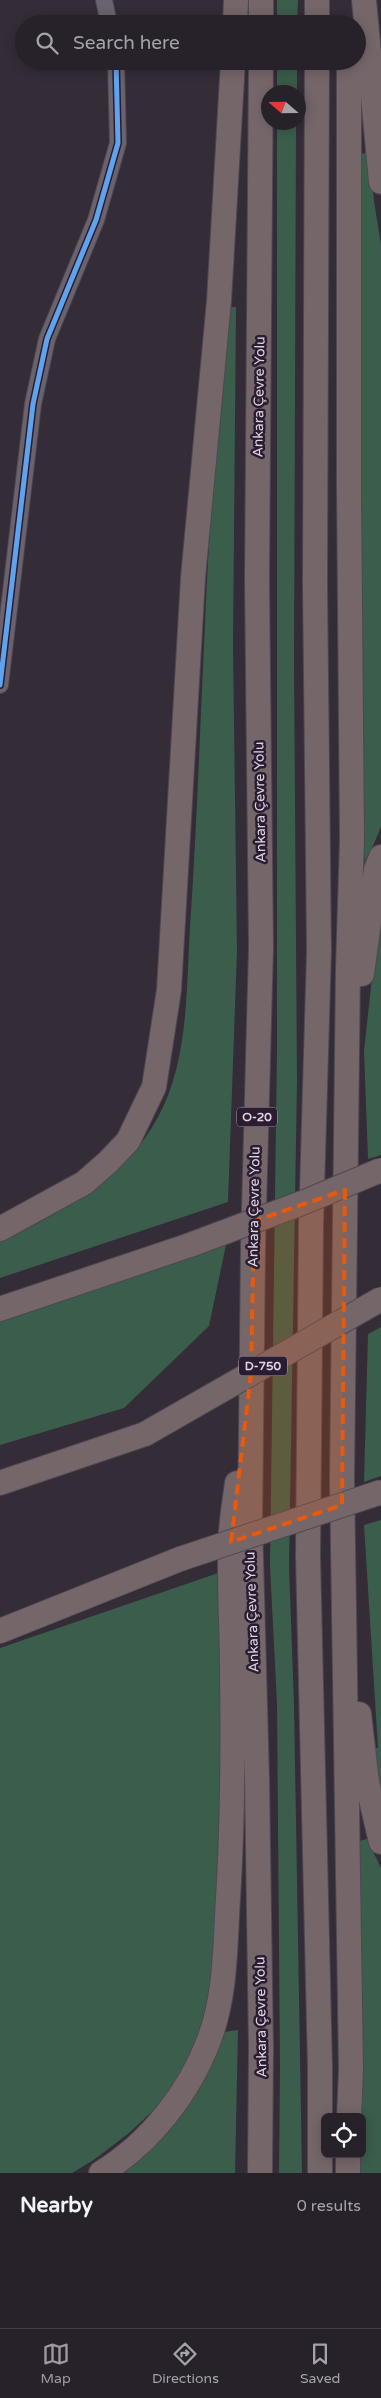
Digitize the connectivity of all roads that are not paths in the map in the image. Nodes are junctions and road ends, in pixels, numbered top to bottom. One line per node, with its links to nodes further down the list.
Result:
1 (104, 0): 7 (street)
2 (236, 0): 8 (highway)
3 (261, 0): 9 (highway)
4 (317, 0): 10 (highway)
5 (350, 0): 11 (highway)
6 (364, 0): 12 (highway)
7 (107, 15)
8 (235, 15)
9 (261, 15)
10 (317, 15)
11 (350, 15)
12 (365, 15)
13 (366, 21): 19 (highway)
14 (116, 70): 20 (street)
15 (232, 70): 25 (highway)
16 (261, 70): 31 (highway, Ankara Çevre Yolu / O-20)
17 (317, 70): 43 (highway)
18 (349, 70): 28 (highway)
19 (381, 182)
20 (0, 685)
21 (381, 857): 28 (highway)
22 (381, 1170): 24 (highway, bridge)
23 (381, 1180): 24 (highway, bridge)
24 (302, 1203): 26 (highway, bridge)
25 (0, 1229)
26 (188, 1239): 27 (highway); 30 (highway)
27 (0, 1292)
28 (344, 1292): 32 (highway)
29 (381, 1299): 33 (highway, D-750, bridge)
30 (0, 1308)
31 (253, 1354): 41 (highway); 42 (highway, Ankara Çevre Yolu / O-20)
32 (342, 1480): 38 (highway); 39 (highway)
33 (0, 1483)
34 (381, 1492): 35 (highway, bridge)
35 (180, 1558): 36 (highway); 37 (highway)
36 (0, 1617)
37 (0, 1631)
38 (381, 1842)
39 (350, 2113)
40 (348, 2158): 44 (highway)
41 (101, 2173)
42 (260, 2173)
43 (320, 2173)
44 (348, 2173)

